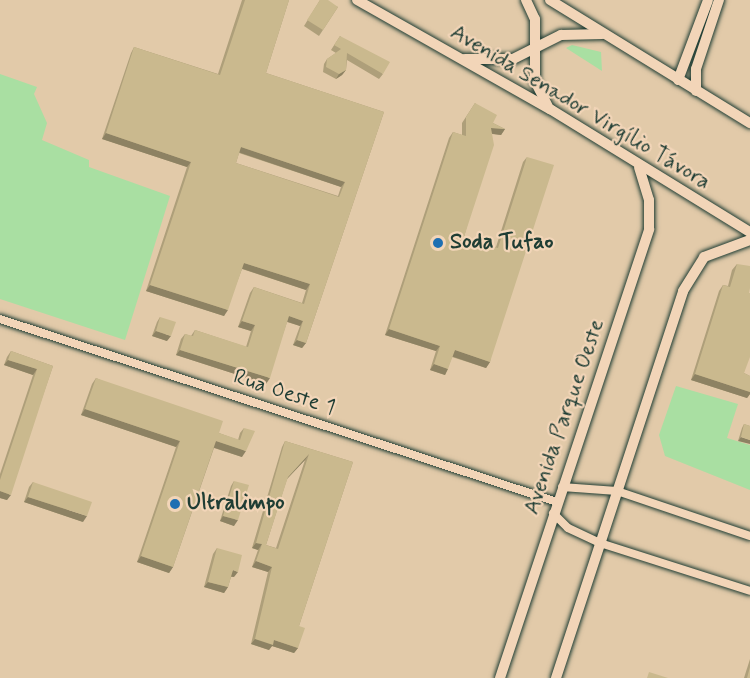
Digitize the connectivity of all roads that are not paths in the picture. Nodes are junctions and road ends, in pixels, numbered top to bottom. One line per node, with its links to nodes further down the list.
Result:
1 (357, 0): 8 (street, Avenida Senador Virgílio Távora)
2 (526, 0): 7 (street)
3 (550, 0): 6 (street)
4 (708, 0): 9 (street)
5 (719, 0): 10 (street)
6 (608, 35): 7 (street); 9 (street)
7 (532, 50): 8 (street); 11 (street)
8 (464, 59): 11 (street, Avenida Senador Virgílio Távora)
9 (678, 80): 10 (street)
10 (696, 91): 12 (street)
11 (550, 109): 13 (street, Avenida Senador Virgílio Távora)
12 (750, 123)
13 (639, 168): 14 (street, Avenida Senador Virgílio Távora); 17 (street, Avenida Parque Oeste)
14 (750, 232)
15 (750, 240): 18 (street)
16 (0, 319): 19 (street, Rua Oeste 1)
17 (562, 487): 18 (street); 19 (street, Avenida Parque Oeste)
18 (617, 491): 21 (street); 22 (street)
19 (557, 501): 20 (street, Avenida Parque Oeste)
20 (553, 513): 22 (street); 24 (street, Avenida Parque Oeste)
21 (750, 536)
22 (600, 543): 23 (street); 25 (street)
23 (750, 591)
24 (500, 678)
25 (556, 678)

